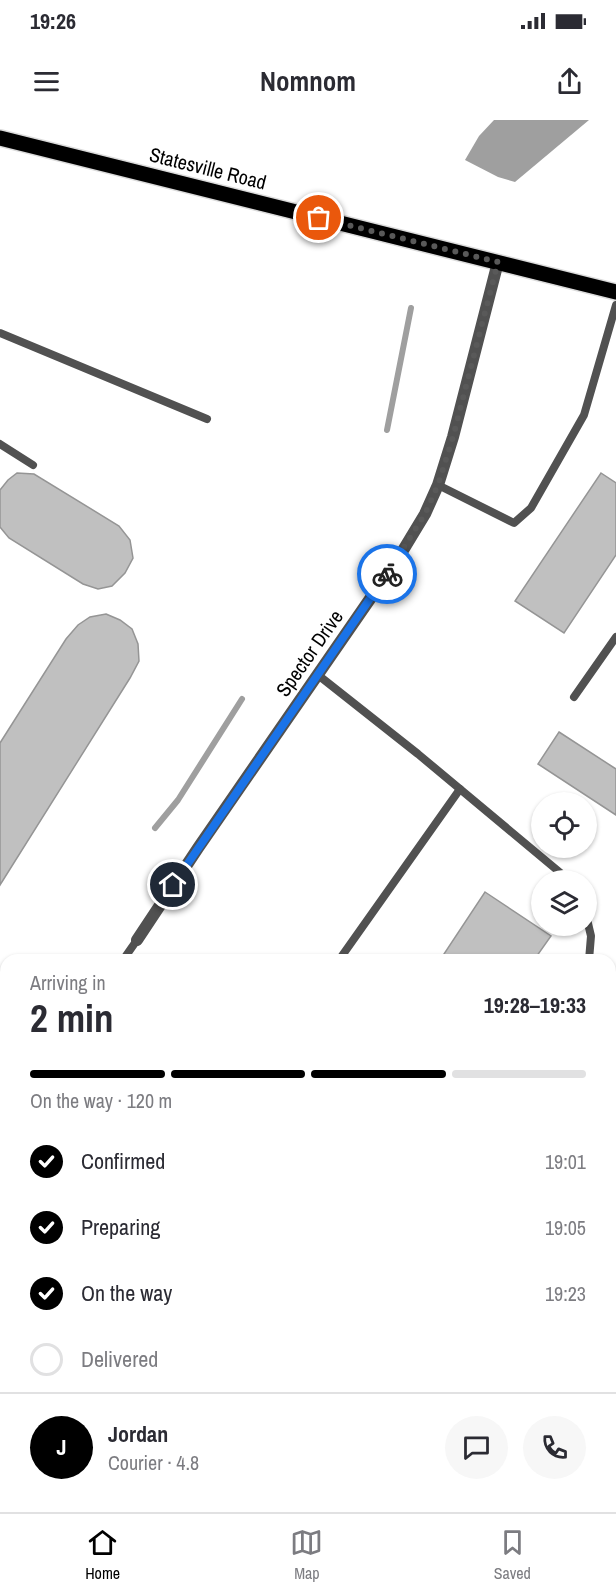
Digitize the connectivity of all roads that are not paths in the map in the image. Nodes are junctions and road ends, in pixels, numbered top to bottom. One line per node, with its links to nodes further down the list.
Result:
1 (0, 138): 2 (main road, Statesville Road)
2 (498, 262): 3 (main road, Statesville Road); 9 (street, Spector Drive)
3 (616, 292)
4 (616, 305): 9 (lane)
5 (0, 333): 6 (lane)
6 (207, 419)
7 (0, 444): 8 (lane)
8 (33, 465)
9 (438, 485): 11 (street, Spector Drive)
10 (616, 637): 12 (lane)
11 (318, 675): 13 (lane); 16 (street, Spector Drive)
12 (574, 697)
13 (460, 789): 14 (lane); 18 (lane)
14 (557, 870)
15 (591, 936): 19 (lane)
16 (137, 940): 17 (lane)
17 (127, 954)
18 (343, 954)
19 (590, 954)

